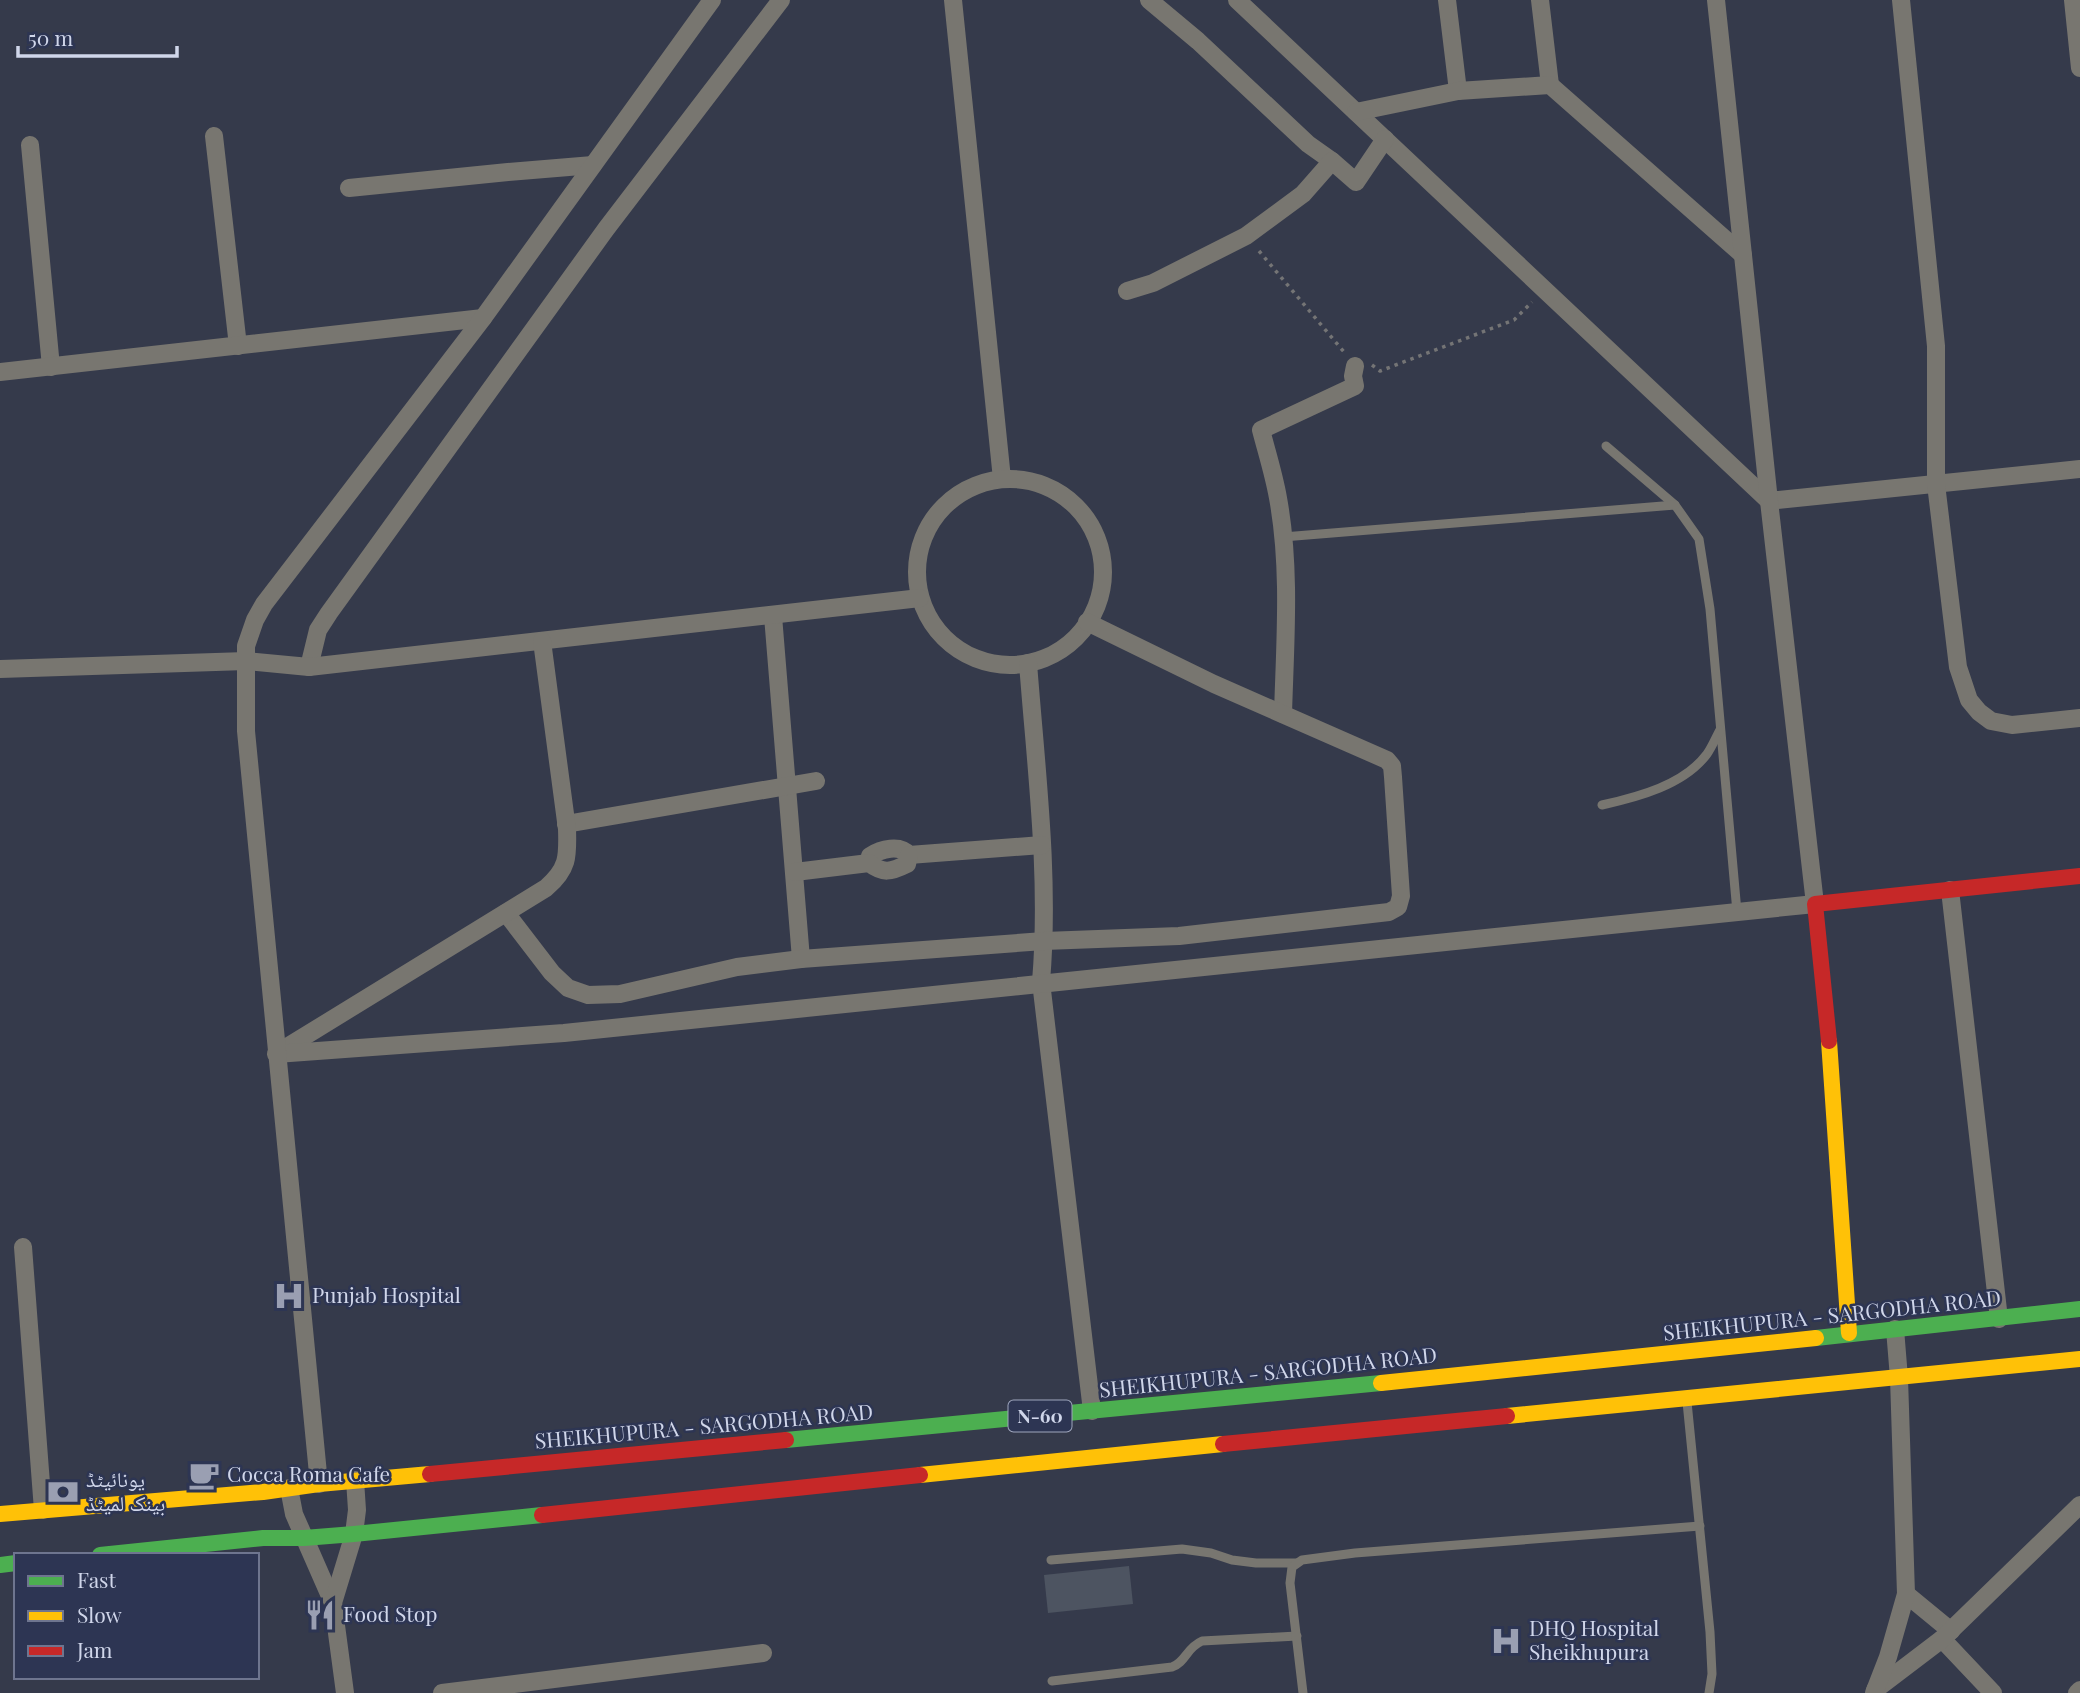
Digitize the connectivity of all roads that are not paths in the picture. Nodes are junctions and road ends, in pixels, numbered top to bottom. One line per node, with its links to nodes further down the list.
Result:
1 (712, 0): 19 (street)
2 (780, 0): 41 (street)
3 (953, 0): 30 (street)
4 (1149, 0): 18 (street)
5 (1237, 0): 14 (street)
6 (1447, 0): 13 (street)
7 (1540, 0): 12 (street)
8 (1716, 0): 21 (street)
9 (1900, 0): 31 (street)
10 (2073, 0): 11 (street)
11 (2080, 68)
12 (1550, 85): 13 (street); 21 (street)
13 (1458, 91): 14 (street)
14 (1356, 112): 16 (street)
15 (215, 136): 24 (street)
16 (1385, 139): 18 (street); 32 (street)
17 (30, 145): 26 (street)
18 (1332, 161): 22 (street)
19 (593, 165): 20 (street); 23 (street)
20 (349, 188)
21 (1743, 255): 32 (street)
22 (1127, 291)
23 (483, 318): 24 (street); 39 (street)
24 (238, 346): 26 (street)
25 (1355, 366): 34 (street)
26 (51, 367): 27 (street)
27 (0, 372)
28 (1606, 446): 33 (lane)
29 (2080, 469): 31 (street)
30 (1002, 480): 35 (street); 37 (street)
31 (1936, 484): 32 (street); 44 (street)
32 (1769, 501): 54 (street)
33 (1675, 505): 34 (lane); 45 (lane)
34 (1283, 537): 43 (street)
35 (920, 598): 36 (street); 40 (street)
36 (773, 615): 38 (street); 47 (street)
37 (1087, 622): 40 (street); 43 (street)
38 (542, 641): 41 (street); 49 (street)
39 (246, 661): 41 (street); 42 (street); 60 (street)
40 (1028, 663): 50 (street)
41 (309, 667)
42 (0, 669)
43 (1283, 714): 57 (street)
44 (2080, 718)
45 (1721, 728): 48 (lane); 55 (lane)
46 (816, 781): 47 (street)
47 (788, 785): 49 (street); 51 (street)
48 (1602, 806)
49 (566, 824): 56 (street)
50 (1042, 845): 51 (street); 57 (street)
51 (795, 872): 58 (street)
52 (2080, 876): 53 (main road)
53 (1950, 890): 54 (main road); 63 (street)
54 (1815, 904): 55 (street); 65 (main road)
55 (1737, 912): 59 (street)
56 (506, 913): 58 (street); 60 (street)
57 (1044, 941): 58 (street); 59 (street)
58 (801, 958)
59 (1041, 982): 60 (street); 69 (street)
60 (276, 1054): 71 (street)
61 (23, 1247): 74 (street)
62 (2080, 1309): 63 (main road, SHEIKHUPURA - SARGODHA ROAD / N-60)
63 (1999, 1319): 64 (main road, SHEIKHUPURA - SARGODHA ROAD / N-60)
64 (1895, 1329): 65 (main road, SHEIKHUPURA - SARGODHA ROAD / N-60); 67 (street)
65 (1849, 1334): 69 (main road, SHEIKHUPURA - SARGODHA ROAD / N-60)
66 (2080, 1359): 67 (main road, N-60)
67 (1899, 1378): 68 (main road, N-60); 82 (street)
68 (1686, 1398): 76 (lane); 77 (main road, N-60)
69 (1092, 1411): 70 (main road, SHEIKHUPURA - SARGODHA ROAD / N-60)
70 (355, 1480): 71 (main road, SHEIKHUPURA - SARGODHA ROAD / N-60); 77 (street)
71 (318, 1484): 72 (main road, SHEIKHUPURA - SARGODHA ROAD / N-60)
72 (289, 1488): 74 (main road, SHEIKHUPURA - SARGODHA ROAD / N-60); 78 (street)
73 (2080, 1505): 84 (street)
74 (43, 1510): 75 (main road, SHEIKHUPURA - SARGODHA ROAD / N-60)
75 (0, 1514)
76 (1700, 1526): 81 (lane); 92 (lane)
77 (354, 1534): 78 (main road, N-60); 83 (street)
78 (304, 1538): 79 (main road, N-60); 83 (street)
79 (119, 1553)
80 (1051, 1560): 81 (lane)
81 (1297, 1563): 85 (lane)
82 (1906, 1594): 84 (street); 88 (street)
83 (333, 1603): 89 (street)
84 (1946, 1635): 88 (street); 93 (street)
85 (1297, 1636): 87 (lane); 91 (lane)
86 (763, 1653): 90 (street)
87 (1052, 1681)
88 (1872, 1692)
89 (345, 1693)
90 (442, 1693)
91 (1303, 1693)
92 (1709, 1693)
93 (1993, 1693)

